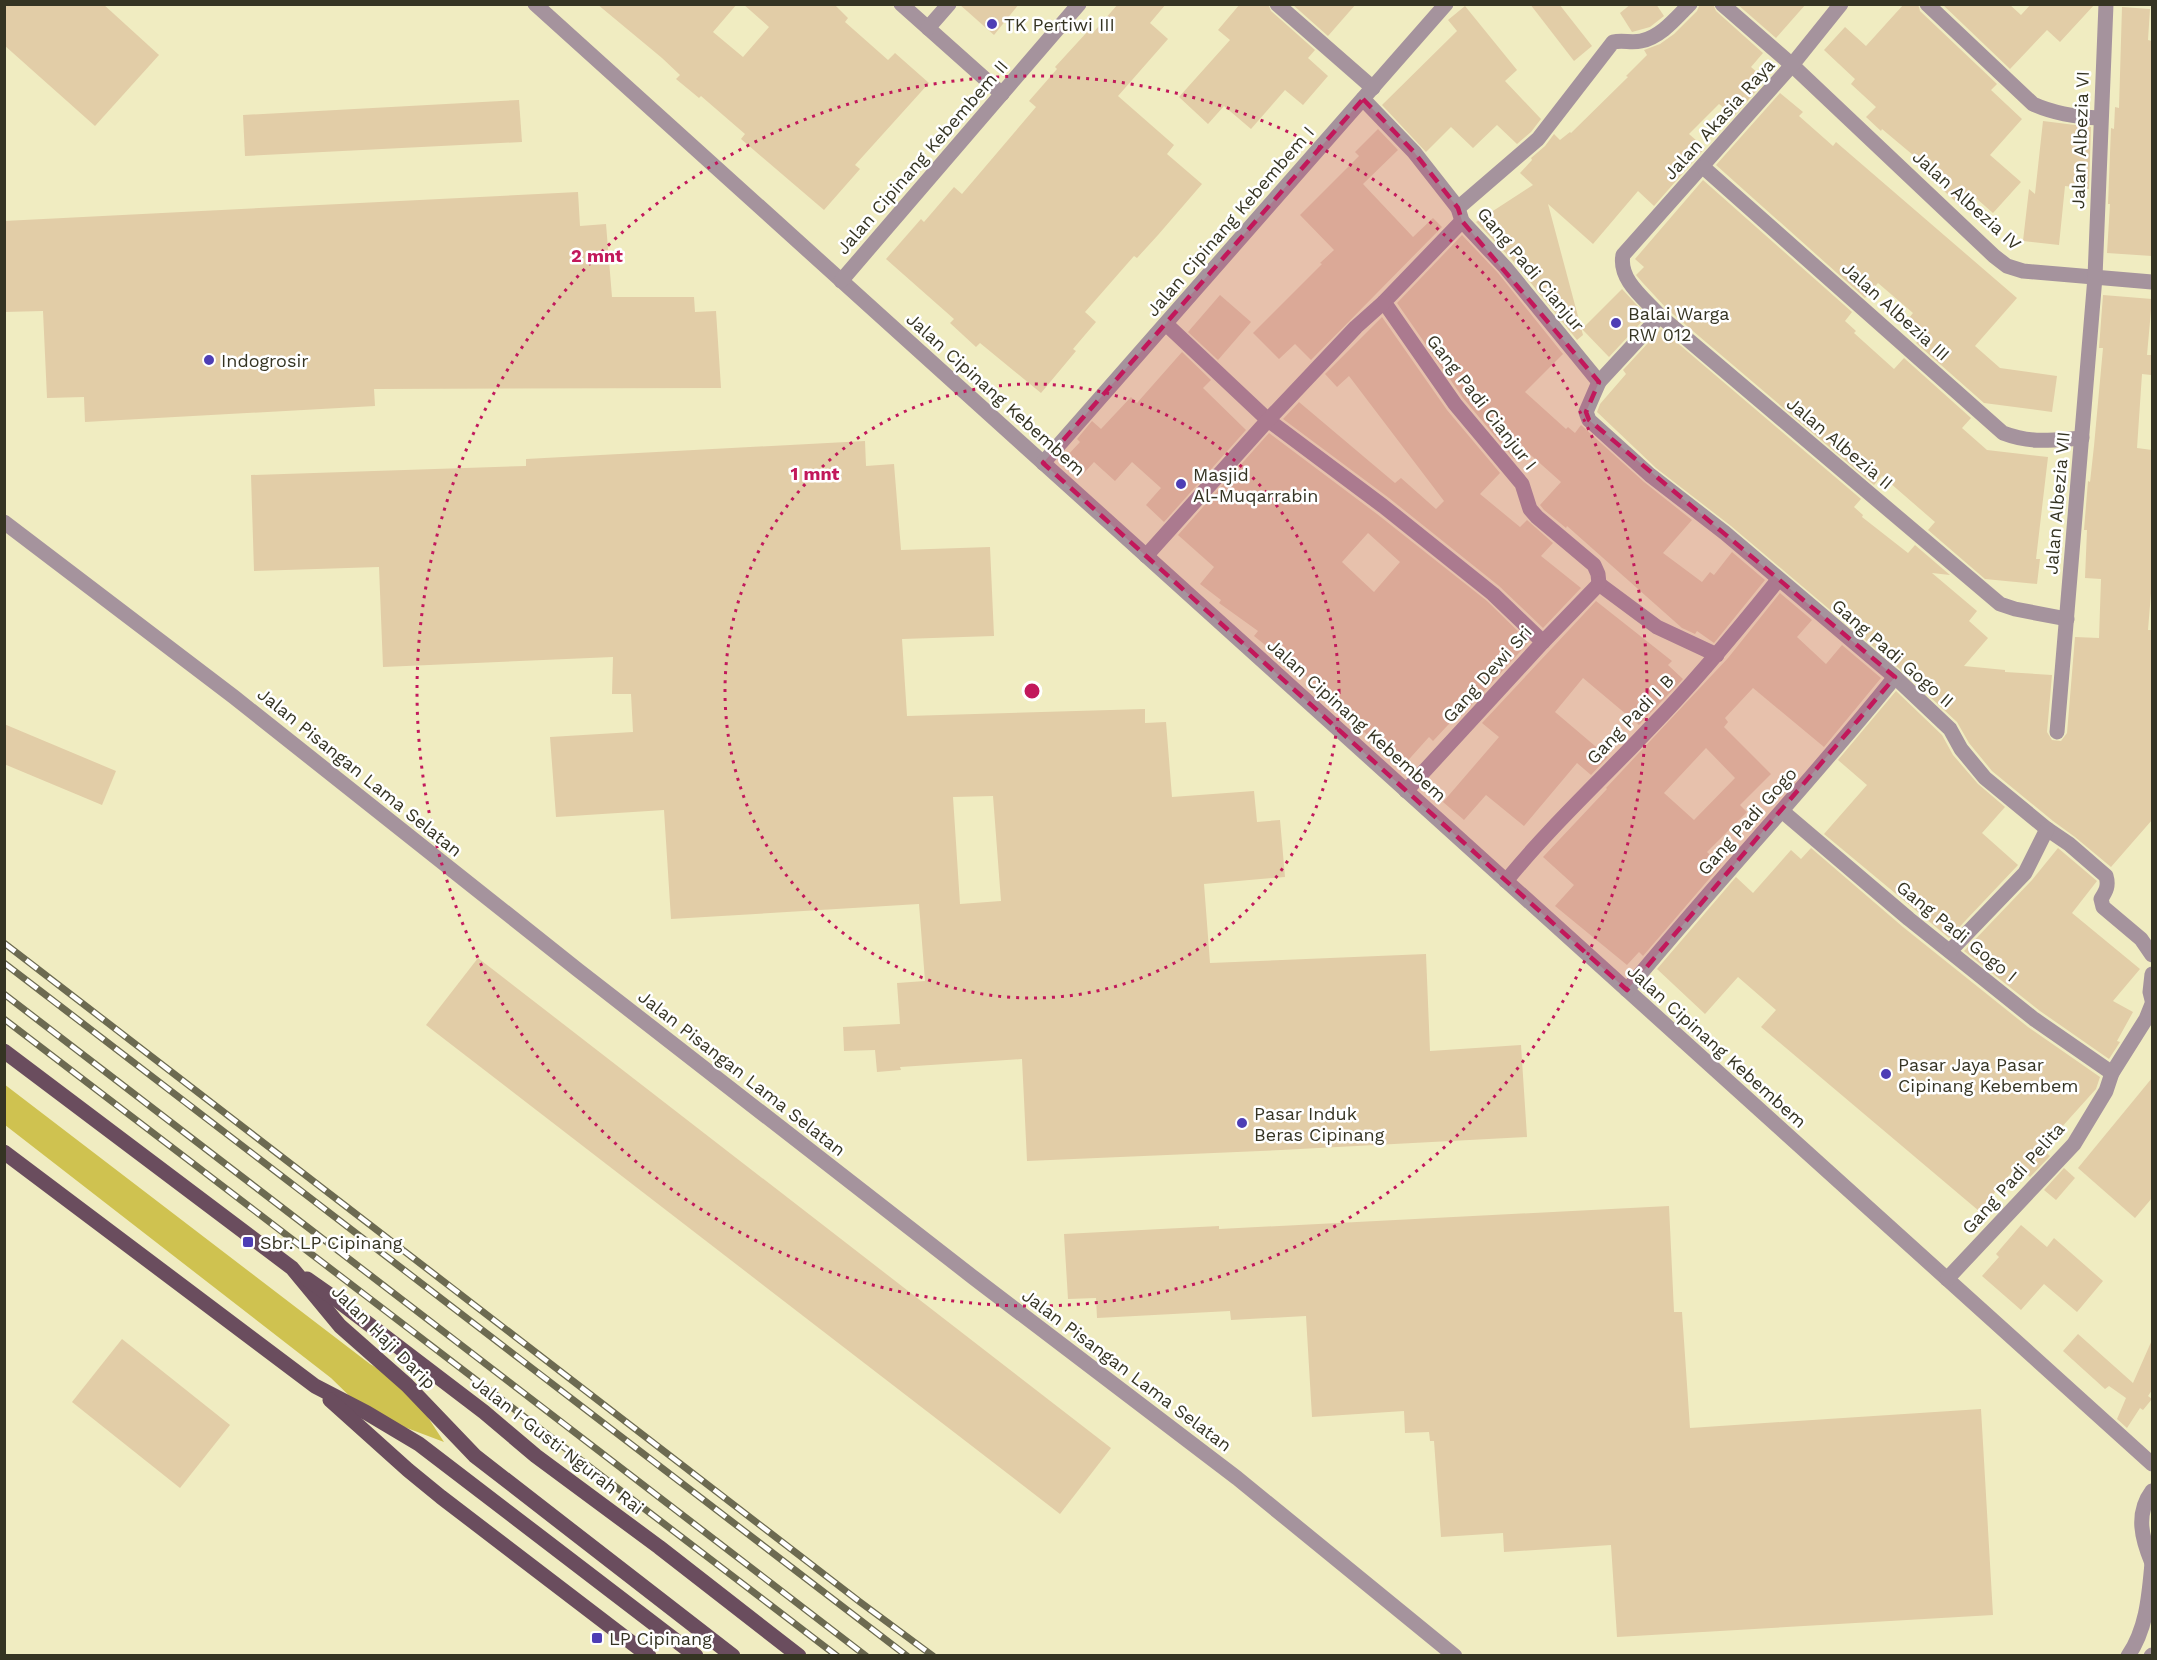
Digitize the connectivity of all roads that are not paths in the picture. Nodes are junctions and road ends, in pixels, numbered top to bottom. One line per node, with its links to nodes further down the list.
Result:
1 (535, 4): 21 (street, Jalan Cipinang Kebembem)
2 (901, 4): 12 (street)
3 (949, 4): 12 (street)
4 (1079, 4): 14 (street, Jalan Cipinang Kebembem II)
5 (1277, 4): 15 (street, Gang Padi Cianjur)
6 (1446, 4): 15 (street, Jalan Cipinang Kebembem I)
7 (1690, 4): 18 (street)
8 (1722, 4): 13 (street, Jalan Albezia IV)
9 (1841, 4): 13 (street, Jalan Akasia Raya)
10 (1927, 4): 16 (street)
11 (2106, 4): 16 (street, Jalan Albezia VI)
12 (928, 28): 14 (street)
13 (1792, 65): 17 (street, Jalan Akasia Raya); 20 (street, Jalan Albezia IV)
14 (1002, 94): 21 (street, Jalan Cipinang Kebembem II)
15 (1368, 94): 18 (street, Gang Padi Cianjur); 25 (street, Jalan Cipinang Kebembem I)
16 (2100, 118): 20 (street, Jalan Albezia VI)
17 (1703, 167): 19 (street, Jalan Akasia Raya); 28 (street, Jalan Albezia III)
18 (1460, 214): 23 (street); 26 (street, Gang Padi Cianjur)
19 (1623, 255): 24 (street, Jalan Albezia II)
20 (2095, 277): 22 (street, Jalan Albezia IV); 28 (street, Jalan Albezia VII)
21 (841, 281): 29 (street, Jalan Cipinang Kebembem)
22 (2152, 282)
23 (1384, 302): 27 (street); 33 (street, Gang Padi Cianjur I)
24 (1660, 316): 26 (street); 34 (street, Jalan Albezia II)
25 (1166, 324): 27 (street); 29 (street, Jalan Cipinang Kebembem I)
26 (1599, 382): 32 (street, Gang Padi Gogo II)
27 (1268, 420): 31 (street); 35 (street)
28 (2082, 438): 34 (street, Jalan Albezia VII)
29 (1043, 463): 31 (street, Jalan Cipinang Kebembem)
30 (4, 522): 61 (street, Jalan Pisangan Lama Selatan)
31 (1146, 556): 39 (street, Jalan Cipinang Kebembem)
32 (1778, 580): 36 (street, Gang Padi I B); 37 (street, Gang Padi Gogo II)
33 (1599, 584): 35 (street, Gang Dewi Sri); 36 (street, Gang Padi Cianjur I)
34 (2067, 619): 38 (street, Jalan Albezia VII)
35 (1543, 642): 39 (street, Gang Dewi Sri)
36 (1718, 655): 42 (street, Gang Padi I B)
37 (1895, 677): 40 (street, Gang Padi Gogo); 41 (street, Gang Padi Gogo II)
38 (2057, 732)
39 (1406, 791): 42 (street, Jalan Cipinang Kebembem)
40 (1782, 811): 43 (street, Gang Padi Gogo I); 46 (street, Gang Padi Gogo)
41 (2047, 829): 43 (street); 44 (street, Gang Padi Gogo II)
42 (1506, 881): 46 (street, Jalan Cipinang Kebembem)
43 (1950, 951): 49 (street, Gang Padi Gogo I)
44 (2152, 953)
45 (2152, 974): 47 (street, Gang Padi Pelita)
46 (1627, 990): 52 (street, Jalan Cipinang Kebembem)
47 (2152, 1002): 49 (street, Gang Padi Pelita)
48 (4, 1051): 51 (main road, Jalan Haji Darip)
49 (2112, 1073): 52 (street, Gang Padi Pelita)
50 (4, 1152): 53 (main road)
51 (292, 1268): 59 (main road, Jalan Haji Darip); 60 (main road, Jalan I Gusti Ngurah Rai)
52 (1947, 1279): 54 (street, Jalan Cipinang Kebembem)
53 (315, 1386): 57 (main road); 58 (main road)
54 (2152, 1464)
55 (2152, 1491): 56 (street)
56 (2152, 1563): 62 (street)
57 (693, 1653)
58 (649, 1656)
59 (733, 1656)
60 (799, 1656)
61 (1455, 1656)
62 (2128, 1656)

